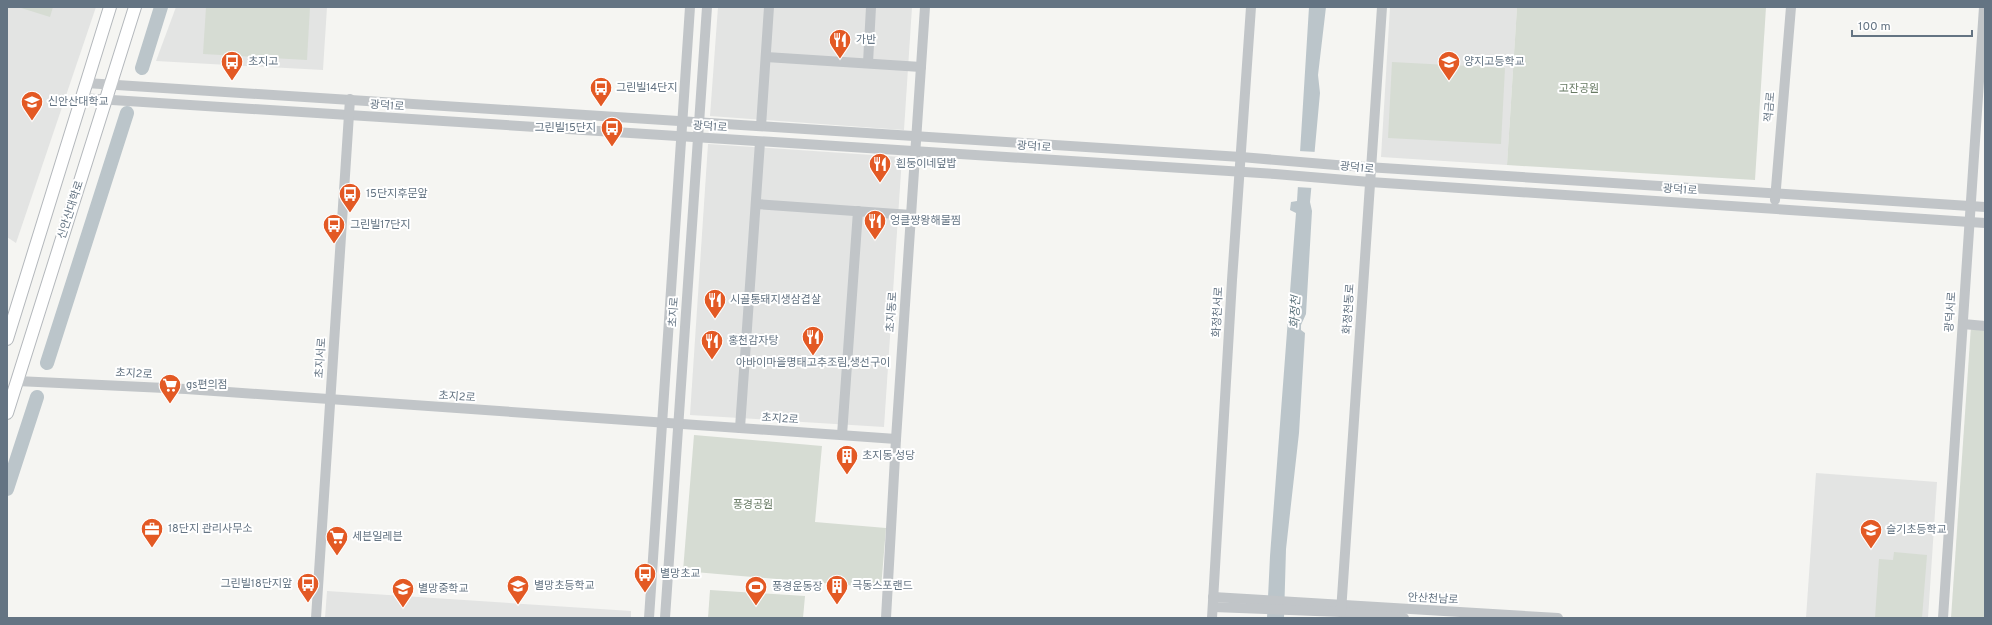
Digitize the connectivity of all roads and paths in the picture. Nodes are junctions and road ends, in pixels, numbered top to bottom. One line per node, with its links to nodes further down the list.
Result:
1 (110, 7): 15 (main road, 신안산대학로)
2 (135, 7): 16 (main road, 신안산대학로)
3 (690, 7): 22 (street, 초지로)
4 (707, 7): 23 (street, 초지로)
5 (770, 7): 12 (street)
6 (871, 7): 13 (street)
7 (926, 7): 14 (street, 초지동로)
8 (1251, 7): 30 (street, 화정천서로)
9 (1382, 7): 31 (street, 화정천동로)
10 (1791, 7): 34 (street, 적금로)
11 (1984, 7): 21 (street, 광덕서로)
12 (766, 57): 13 (street); 24 (street)
13 (868, 63): 14 (street)
14 (922, 67): 25 (street, 초지동로)
15 (86, 82): 16 (street, 광덕1로); 17 (main road, 신안산대학로)
16 (111, 84): 18 (main road, 신안산대학로); 19 (street, 광덕1로)
17 (81, 98): 18 (street, 광덕1로); 45 (main road, 신안산대학로)
18 (106, 100): 20 (street, 광덕1로); 46 (main road, 신안산대학로)
19 (350, 100): 20 (street, 초지서로); 22 (street, 광덕1로)
20 (349, 116): 26 (street, 광덕1로); 47 (street, 초지서로)
21 (1981, 118): 36 (street, 광덕서로)
22 (682, 121): 23 (street, 광덕1로); 26 (street, 초지로)
23 (699, 122): 24 (street, 광덕1로); 27 (street, 초지로)
24 (761, 126): 25 (street, 광덕1로)
25 (916, 136): 29 (street, 초지동로); 30 (street, 광덕1로)
26 (681, 137): 27 (street, 광덕1로); 49 (street, 초지로)
27 (698, 138): 28 (street, 광덕1로); 50 (street, 초지로)
28 (760, 142): 29 (street, 광덕1로); 35 (street)
29 (914, 152): 32 (street, 광덕1로); 40 (street, 초지동로)
30 (1241, 157): 31 (street, 광덕1로); 32 (street, 화정천서로)
31 (1371, 166): 33 (street, 화정천동로); 34 (street, 광덕1로)
32 (1240, 172): 33 (street, 광덕1로); 54 (street, 화정천서로)
33 (1370, 182): 38 (street, 광덕1로); 55 (street, 화정천동로)
34 (1775, 194): 36 (street, 광덕1로); 38 (street, 적금로)
35 (756, 204): 39 (street); 51 (street)
36 (1970, 206): 37 (street, 광덕1로); 41 (street, 광덕서로)
37 (1985, 207)
38 (1774, 208): 41 (street, 광덕1로)
39 (858, 211): 40 (street); 52 (street)
40 (910, 215): 53 (street, 초지동로)
41 (1969, 222): 42 (street, 광덕1로); 43 (street, 광덕서로)
42 (1985, 223)
43 (1963, 324): 44 (street); 63 (street, 광덕서로)
44 (1985, 326)
45 (7, 339)
46 (17, 381): 47 (street, 초지2로); 48 (main road, 신안산대학로)
47 (330, 400): 49 (street, 초지2로); 56 (street, 초지서로)
48 (7, 412)
49 (663, 423): 50 (street, 초지2로); 57 (street, 초지로)
50 (678, 424): 51 (street, 초지2로); 58 (street, 초지로)
51 (740, 428): 52 (street, 초지2로)
52 (842, 436): 53 (street, 초지2로)
53 (896, 439): 59 (street, 초지동로)
54 (1213, 602): 55 (street, 안산천남로); 60 (street, 화정천서로)
55 (1341, 609): 61 (street, 안산천남로); 62 (street, 안산천남로)
56 (316, 618)
57 (649, 618)
58 (665, 618)
59 (886, 618)
60 (1212, 618)
61 (1404, 618)
62 (1558, 618)
63 (1943, 618)

